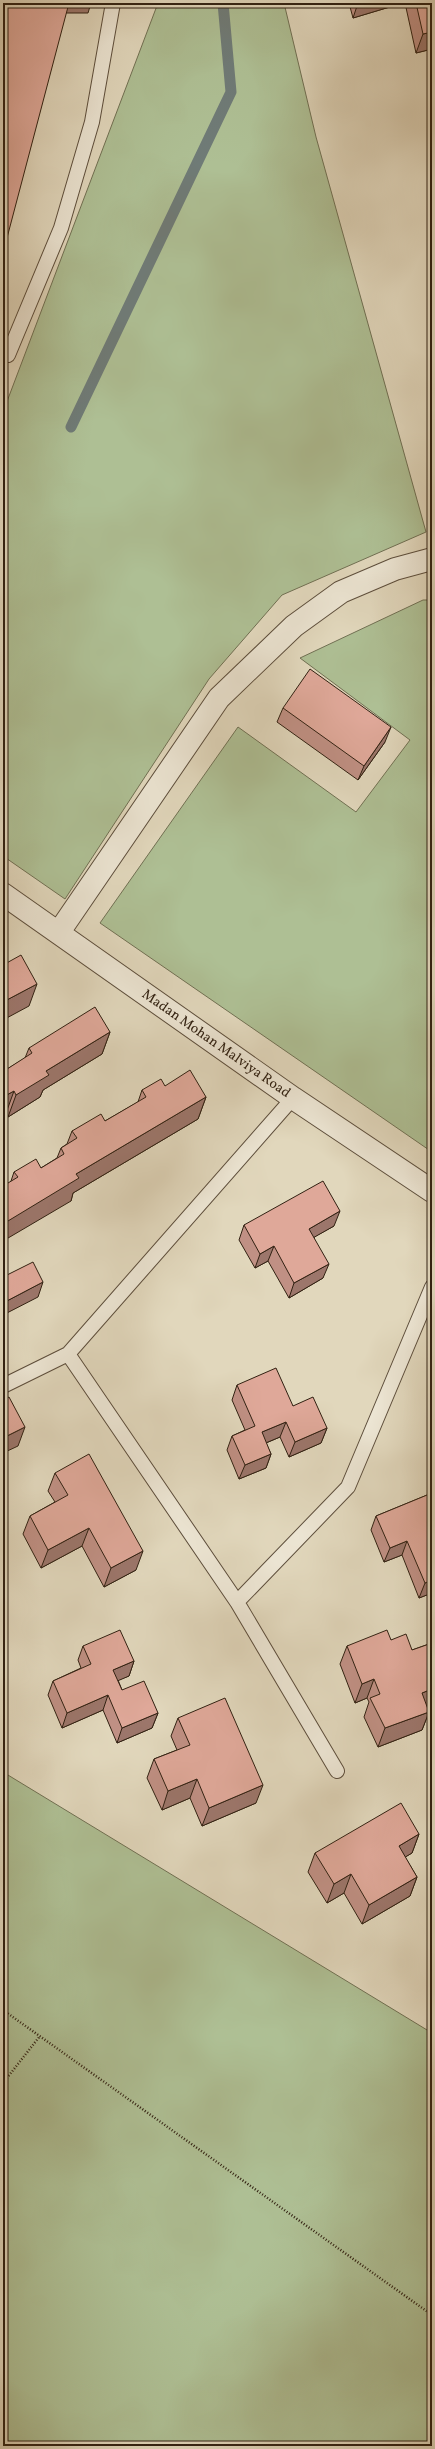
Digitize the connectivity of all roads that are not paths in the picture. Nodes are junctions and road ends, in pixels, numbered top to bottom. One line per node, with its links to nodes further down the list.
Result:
1 (112, 3): 2 (lane)
2 (8, 355)
3 (432, 559): 5 (street)
4 (3, 894): 5 (street, Madan Mohan Malviya Road)
5 (59, 932): 6 (street, Madan Mohan Malviya Road)
6 (293, 1098): 7 (street, Madan Mohan Malviya Road); 9 (lane)
7 (432, 1191)
8 (432, 1287): 11 (lane)
9 (68, 1354): 10 (lane); 11 (lane)
10 (3, 1386)
11 (237, 1602): 12 (lane)
12 (337, 1771)

